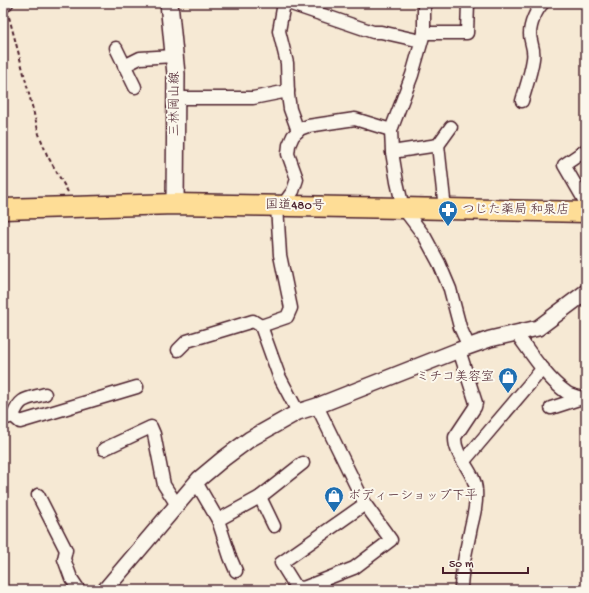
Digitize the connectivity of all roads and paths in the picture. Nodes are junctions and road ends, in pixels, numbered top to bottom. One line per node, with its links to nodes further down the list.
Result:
1 (169, 3): 10 (main road, 三林岡山線)
2 (284, 3): 13 (street)
3 (288, 3): 8 (street)
4 (424, 3): 8 (street)
5 (468, 3): 8 (street)
6 (543, 3): 15 (street)
7 (5, 5): 25 (path)
8 (422, 37): 17 (street)
9 (116, 48): 11 (street)
10 (174, 56): 11 (street); 14 (main road, 三林岡山線)
11 (124, 66): 12 (street)
12 (135, 87)
13 (288, 91): 14 (street); 18 (street)
14 (175, 98): 23 (main road, 三林岡山線)
15 (522, 101)
16 (451, 127): 19 (street)
17 (391, 130): 18 (street); 21 (street)
18 (298, 132): 24 (street)
19 (438, 145): 21 (street); 28 (street)
20 (586, 150): 22 (street)
21 (392, 152): 26 (street)
22 (586, 203)
23 (175, 204): 24 (highway, 国道480号); 25 (highway, 国道480号)
24 (279, 206): 26 (highway, 国道480号); 31 (street)
25 (77, 207): 27 (highway, 国道480号)
26 (404, 208): 28 (highway, 国道480号); 33 (street)
27 (3, 209)
28 (445, 209): 29 (highway, 国道480号)
29 (586, 212)
30 (584, 298): 32 (street)
31 (261, 326): 34 (street); 41 (street)
32 (516, 332): 33 (street); 35 (street)
33 (464, 348): 39 (street); 44 (street)
34 (178, 350)
35 (543, 368): 38 (street); 44 (street)
36 (137, 386): 42 (street)
37 (45, 394): 42 (street)
38 (583, 398): 40 (street)
39 (317, 406): 41 (street); 49 (street)
40 (551, 408)
41 (298, 412): 46 (street)
42 (8, 418)
43 (104, 450): 50 (street)
44 (464, 461): 56 (street)
45 (302, 463): 48 (street)
46 (196, 482): 50 (street); 51 (street)
47 (38, 495): 54 (street)
48 (260, 497): 51 (street); 52 (street)
49 (365, 504): 49 (street)
50 (177, 505): 55 (street)
51 (218, 520): 53 (street)
52 (274, 526)
53 (236, 570)
54 (79, 590)
55 (105, 590)
56 (461, 590)

